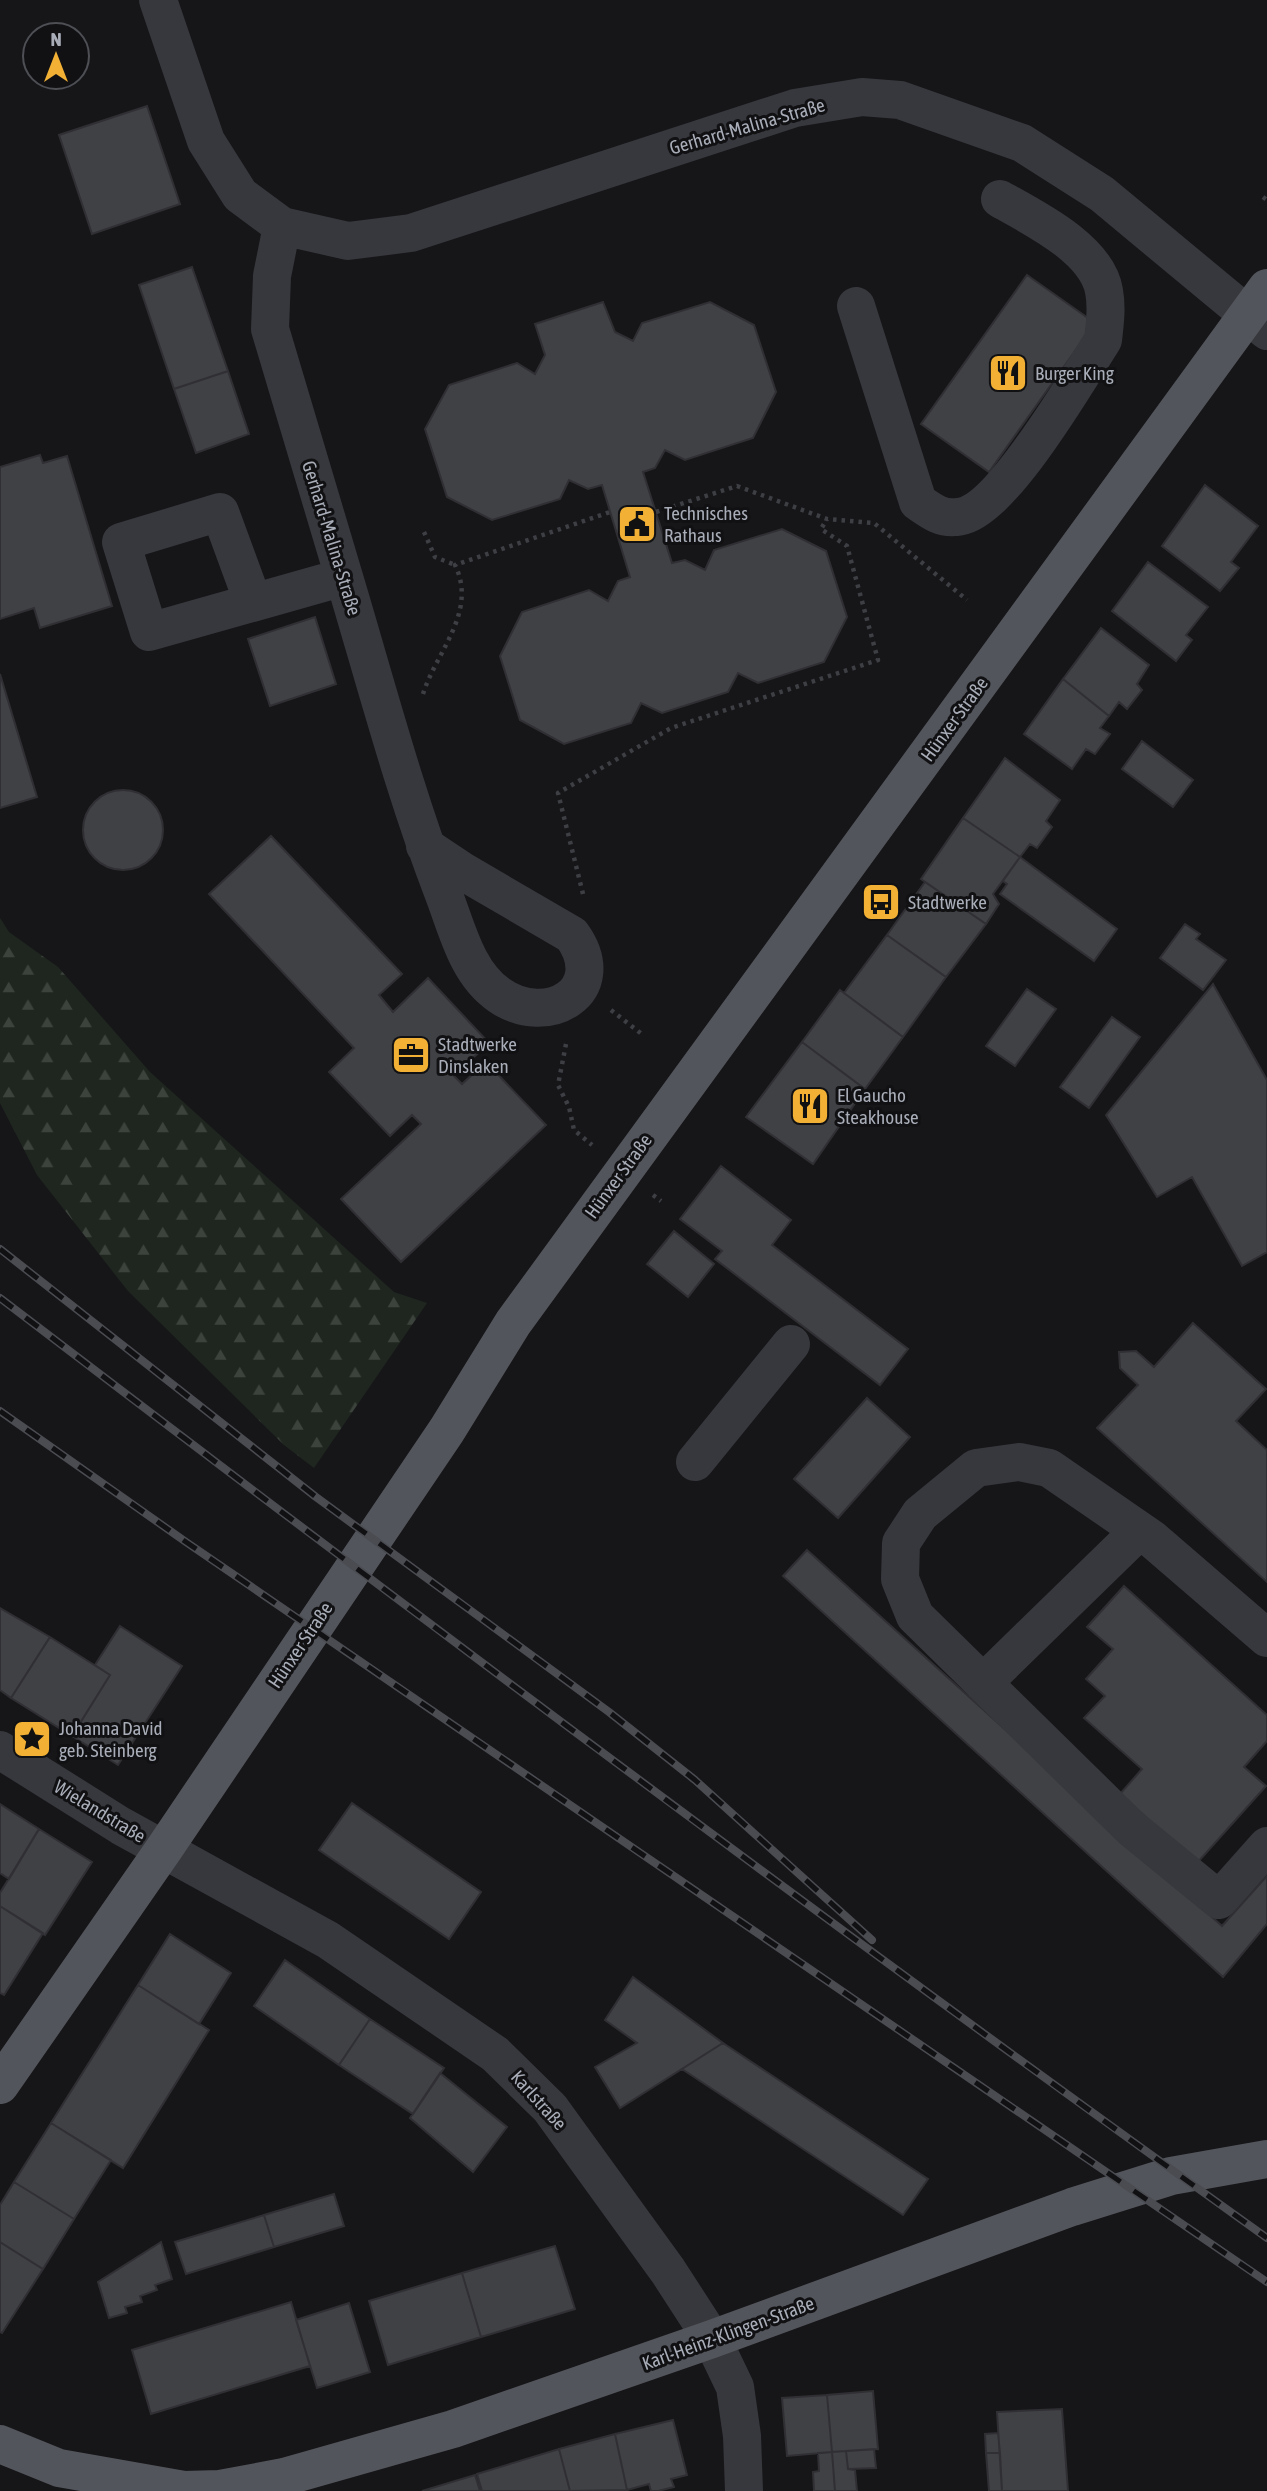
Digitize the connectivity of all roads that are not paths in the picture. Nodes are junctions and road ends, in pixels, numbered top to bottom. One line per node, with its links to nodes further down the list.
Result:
1 (158, 0): 3 (street, Gerhard-Malina-Straße)
2 (1000, 199): 4 (street)
3 (282, 226): 5 (street, Gerhard-Malina-Straße); 6 (street, Gerhard-Malina-Straße)
4 (856, 306)
5 (1261, 311): 16 (main road, Hünxer Straße)
6 (344, 577): 7 (street); 8 (street, Gerhard-Malina-Straße)
7 (253, 602)
8 (425, 846): 8 (street, Gerhard-Malina-Straße)
9 (791, 1344): 10 (street)
10 (695, 1462)
11 (1139, 1531): 12 (street); 13 (street); 13 (street)
12 (1267, 1638)
13 (983, 1683): 15 (street)
14 (0, 1751): 16 (street, Wielandstraße)
15 (1267, 1846)
16 (164, 1849): 17 (main road, Hünxer Straße); 19 (street, Karlstraße)
17 (0, 2085)
18 (1267, 2159): 19 (main road, Karl-Heinz-Klingen-Straße)
19 (712, 2339): 21 (main road, Karl-Heinz-Klingen-Straße); 22 (street, Karlstraße)
20 (0, 2444): 21 (main road, Karl-Heinz-Klingen-Straße)
21 (183, 2491)
22 (744, 2491)

